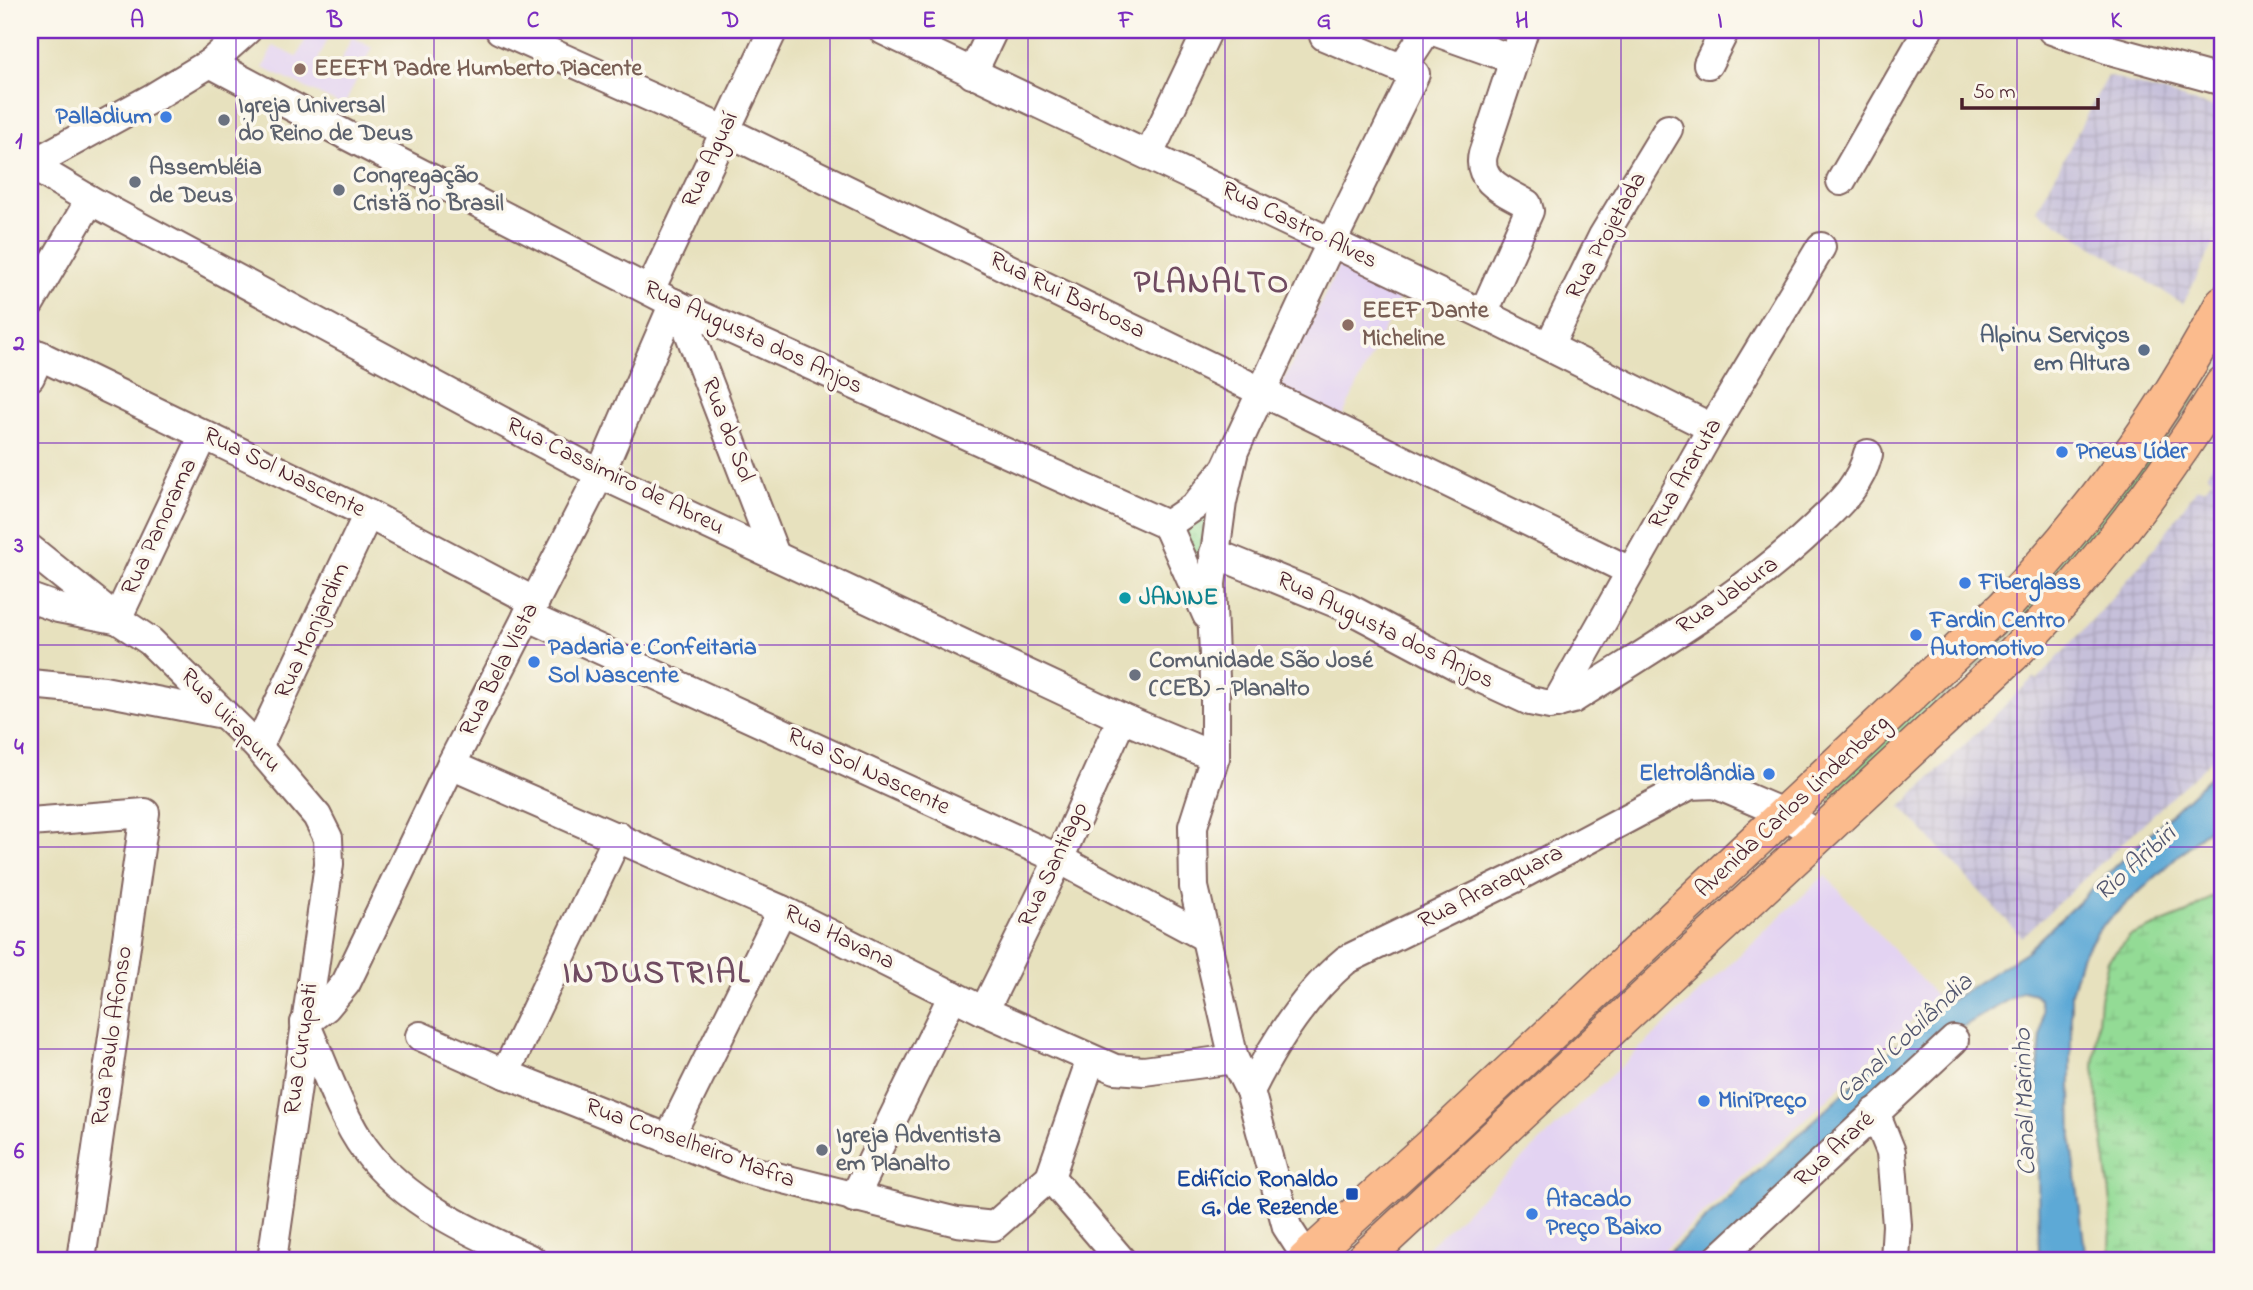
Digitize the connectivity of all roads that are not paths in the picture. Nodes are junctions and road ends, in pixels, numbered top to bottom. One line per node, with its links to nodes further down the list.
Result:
1 (247, 30): 14 (street)
2 (500, 30): 20 (street, Rua Rui Barbosa)
3 (773, 30): 20 (street, Rua Aguaí)
4 (883, 30): 17 (street, Rua Castro Alves)
5 (993, 30): 17 (street)
6 (1208, 30): 21 (street)
7 (1429, 30): 13 (street); 16 (street)
8 (1524, 30): 13 (street)
9 (1725, 30): 15 (street)
10 (1928, 30): 23 (street)
11 (2052, 30): 18 (street)
12 (1324, 36): 16 (street)
13 (1515, 60): 30 (street)
14 (210, 62): 22 (street); 27 (street, Rua Augusta dos Anjos)
15 (1708, 64)
16 (1402, 68): 25 (street)
17 (972, 74): 21 (street, Rua Castro Alves)
18 (2223, 81)
19 (1668, 129): 31 (street, Rua Projetada)
20 (724, 130): 27 (street, Rua Aguaí); 34 (street, Rua Rui Barbosa)
21 (1149, 155): 25 (street, Rua Castro Alves)
22 (30, 165): 24 (street, Rua Cassimiro de Abreu)
23 (1841, 181)
24 (90, 200): 28 (street); 38 (street, Rua Cassimiro de Abreu)
25 (1332, 243): 30 (street, Rua Castro Alves); 34 (street)
26 (1821, 247): 35 (street, Rua Araruta)
27 (667, 300): 38 (street, Rua Bela Vista); 41 (street, Rua Augusta dos Anjos); 43 (street, Rua do Sol)
28 (30, 303)
29 (2223, 303): 56 (main road, Avenida Carlos Lindenberg)
30 (1483, 314): 31 (street, Rua Castro Alves)
31 (1549, 346): 35 (street, Rua Castro Alves)
32 (33, 361): 36 (street, Rua Sol Nascente)
33 (2223, 384): 59 (main road, Avenida Carlos Lindenberg)
34 (1261, 390): 39 (street); 45 (street, Rua Rui Barbosa)
35 (1713, 428): 45 (street, Rua Araruta)
36 (204, 435): 40 (street, Rua Sol Nascente); 48 (street, Rua Panorama)
37 (1868, 454): 50 (street, Rua Jabura)
38 (600, 474): 43 (street, Rua Cassimiro de Abreu); 47 (street, Rua Bela Vista)
39 (1215, 498): 41 (street); 44 (street)
40 (368, 514): 47 (street, Rua Sol Nascente); 53 (street, Rua Monjardim)
41 (1167, 525): 44 (street)
42 (30, 549): 48 (street, Rua Uirapuru)
43 (775, 555): 52 (street, Rua Cassimiro de Abreu)
44 (1205, 566): 50 (street, Rua Augusta dos Anjos); 54 (street)
45 (1630, 571): 50 (street, Rua Araruta)
46 (30, 598): 48 (street, Rua Uirapuru)
47 (531, 609): 55 (street, Rua Bela Vista); 61 (street, Rua Sol Nascente)
48 (117, 619): 51 (street, Rua Uirapuru)
49 (30, 684): 51 (street)
50 (1556, 704)
51 (223, 714): 53 (street, Rua Uirapuru)
52 (1122, 719): 54 (street, Rua Cassimiro de Abreu); 61 (street, Rua Santiago)
53 (258, 747): 60 (street, Rua Uirapuru)
54 (1215, 757): 63 (street)
55 (451, 765): 58 (street, Rua Havana); 66 (street, Rua Bela Vista)
56 (1786, 814): 59 (street, Rua Araraquara); 72 (street, Rua Araraquara); 77 (main road, Avenida Carlos Lindenberg)
57 (30, 822): 78 (street, Rua Paulo Afonso)
58 (618, 836): 62 (street, Rua Havana); 71 (street)
59 (1819, 836): 82 (main road, Avenida Carlos Lindenberg)
60 (328, 838): 66 (street, Rua Curupati)
61 (1059, 859): 63 (street, Rua Sol Nascente); 65 (street, Rua Santiago)
62 (782, 910): 64 (street, Rua Havana); 74 (street)
63 (1205, 937): 70 (street)
64 (953, 995): 65 (street, Rua Havana); 76 (street)
65 (984, 1011): 69 (street, Rua Havana)
66 (305, 1023): 79 (street, Rua Curupati); 80 (street)
67 (420, 1036): 71 (street, Rua Conselheiro Mafra)
68 (1954, 1040): 73 (street, Rua Araré)
69 (1091, 1059): 70 (street, Rua Havana); 75 (street)
70 (1234, 1059): 72 (street)
71 (505, 1074): 74 (street, Rua Conselheiro Mafra)
72 (1250, 1091): 77 (street)
73 (1875, 1112): 83 (street, Rua Araré); 84 (street)
74 (668, 1140): 76 (street, Rua Conselheiro Mafra)
75 (1050, 1177): 76 (street, Rua Conselheiro Mafra); 81 (street)
76 (854, 1198)
77 (1310, 1259)
78 (81, 1260)
79 (272, 1260)
80 (532, 1260)
81 (1121, 1260)
82 (1363, 1260)
83 (1717, 1260)
84 (1895, 1260)

